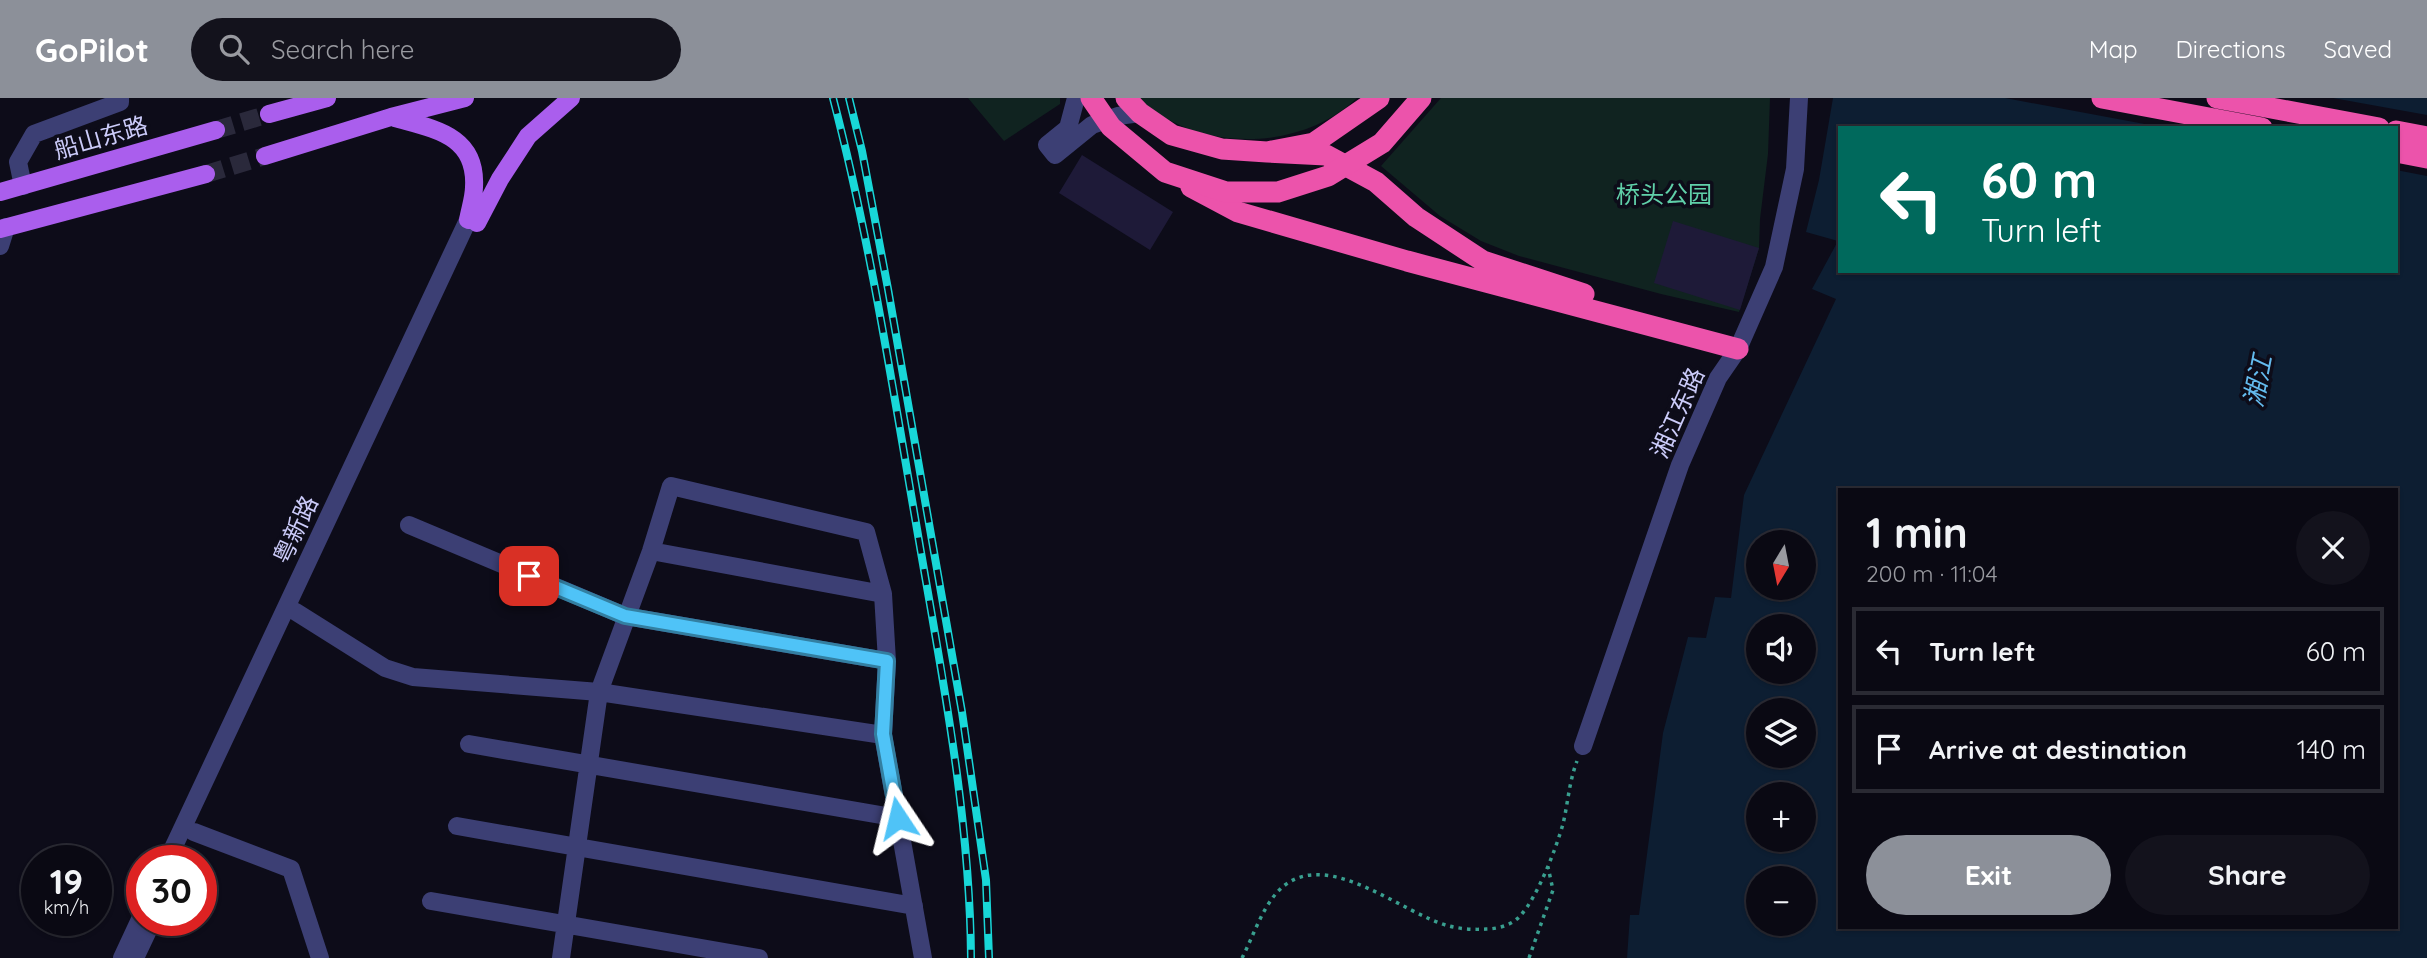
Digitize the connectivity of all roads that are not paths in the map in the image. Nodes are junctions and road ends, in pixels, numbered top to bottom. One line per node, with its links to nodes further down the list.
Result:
1 (120, 98): 26 (street)
2 (327, 98): 13 (main road)
3 (465, 98): 14 (main road)
4 (571, 98): 28 (main road)
5 (1076, 98): 12 (street)
6 (1091, 98): 24 (highway, bridge)
7 (1378, 98): 20 (highway)
8 (1421, 98): 24 (highway, bridge)
9 (1800, 98): 32 (street, 湘江东路)
10 (2102, 98): 15 (highway)
11 (2217, 98): 16 (highway)
12 (1133, 105): 20 (highway)
13 (269, 114)
14 (391, 117): 22 (main road); 28 (main road)
15 (2251, 126)
16 (2368, 126)
17 (216, 130): 26 (main road, 船山东路)
18 (2398, 131): 19 (highway)
19 (2427, 136)
20 (1267, 152): 31 (highway)
21 (2398, 152): 23 (highway)
22 (265, 156)
23 (2427, 158)
24 (1165, 172): 31 (highway, bridge)
25 (206, 174): 29 (main road)
26 (23, 186): 27 (main road, 船山东路)
27 (0, 192)
28 (473, 221): 36 (street, 粤新路); 47 (street, 粤新路)
29 (2, 229): 30 (street)
30 (0, 246)
31 (1687, 335): 32 (highway)
32 (1738, 349): 42 (street, 湘江东路)
33 (410, 525): 37 (street)
34 (651, 551): 35 (street); 35 (street); 37 (street)
35 (883, 594): 38 (street)
36 (296, 612): 39 (street); 46 (street, 粤新路)
37 (627, 617): 38 (street); 39 (street)
38 (887, 661): 40 (street)
39 (599, 692): 40 (street); 43 (street)
40 (883, 734): 44 (street)
41 (469, 744): 43 (street)
42 (1583, 746)
43 (589, 764): 44 (street); 49 (street)
44 (898, 818): 51 (street)
45 (457, 826): 49 (street)
46 (194, 832): 48 (street, 粤新路); 57 (street)
47 (175, 845)
48 (188, 845)
49 (577, 846): 51 (street); 52 (street)
50 (431, 901): 52 (street)
51 (914, 906): 60 (street)
52 (565, 925): 58 (street); 59 (street)
53 (132, 936): 55 (street)
54 (145, 936): 56 (street)
55 (122, 958)
56 (135, 958)
57 (320, 958)
58 (561, 958)
59 (759, 958)
60 (923, 958)

